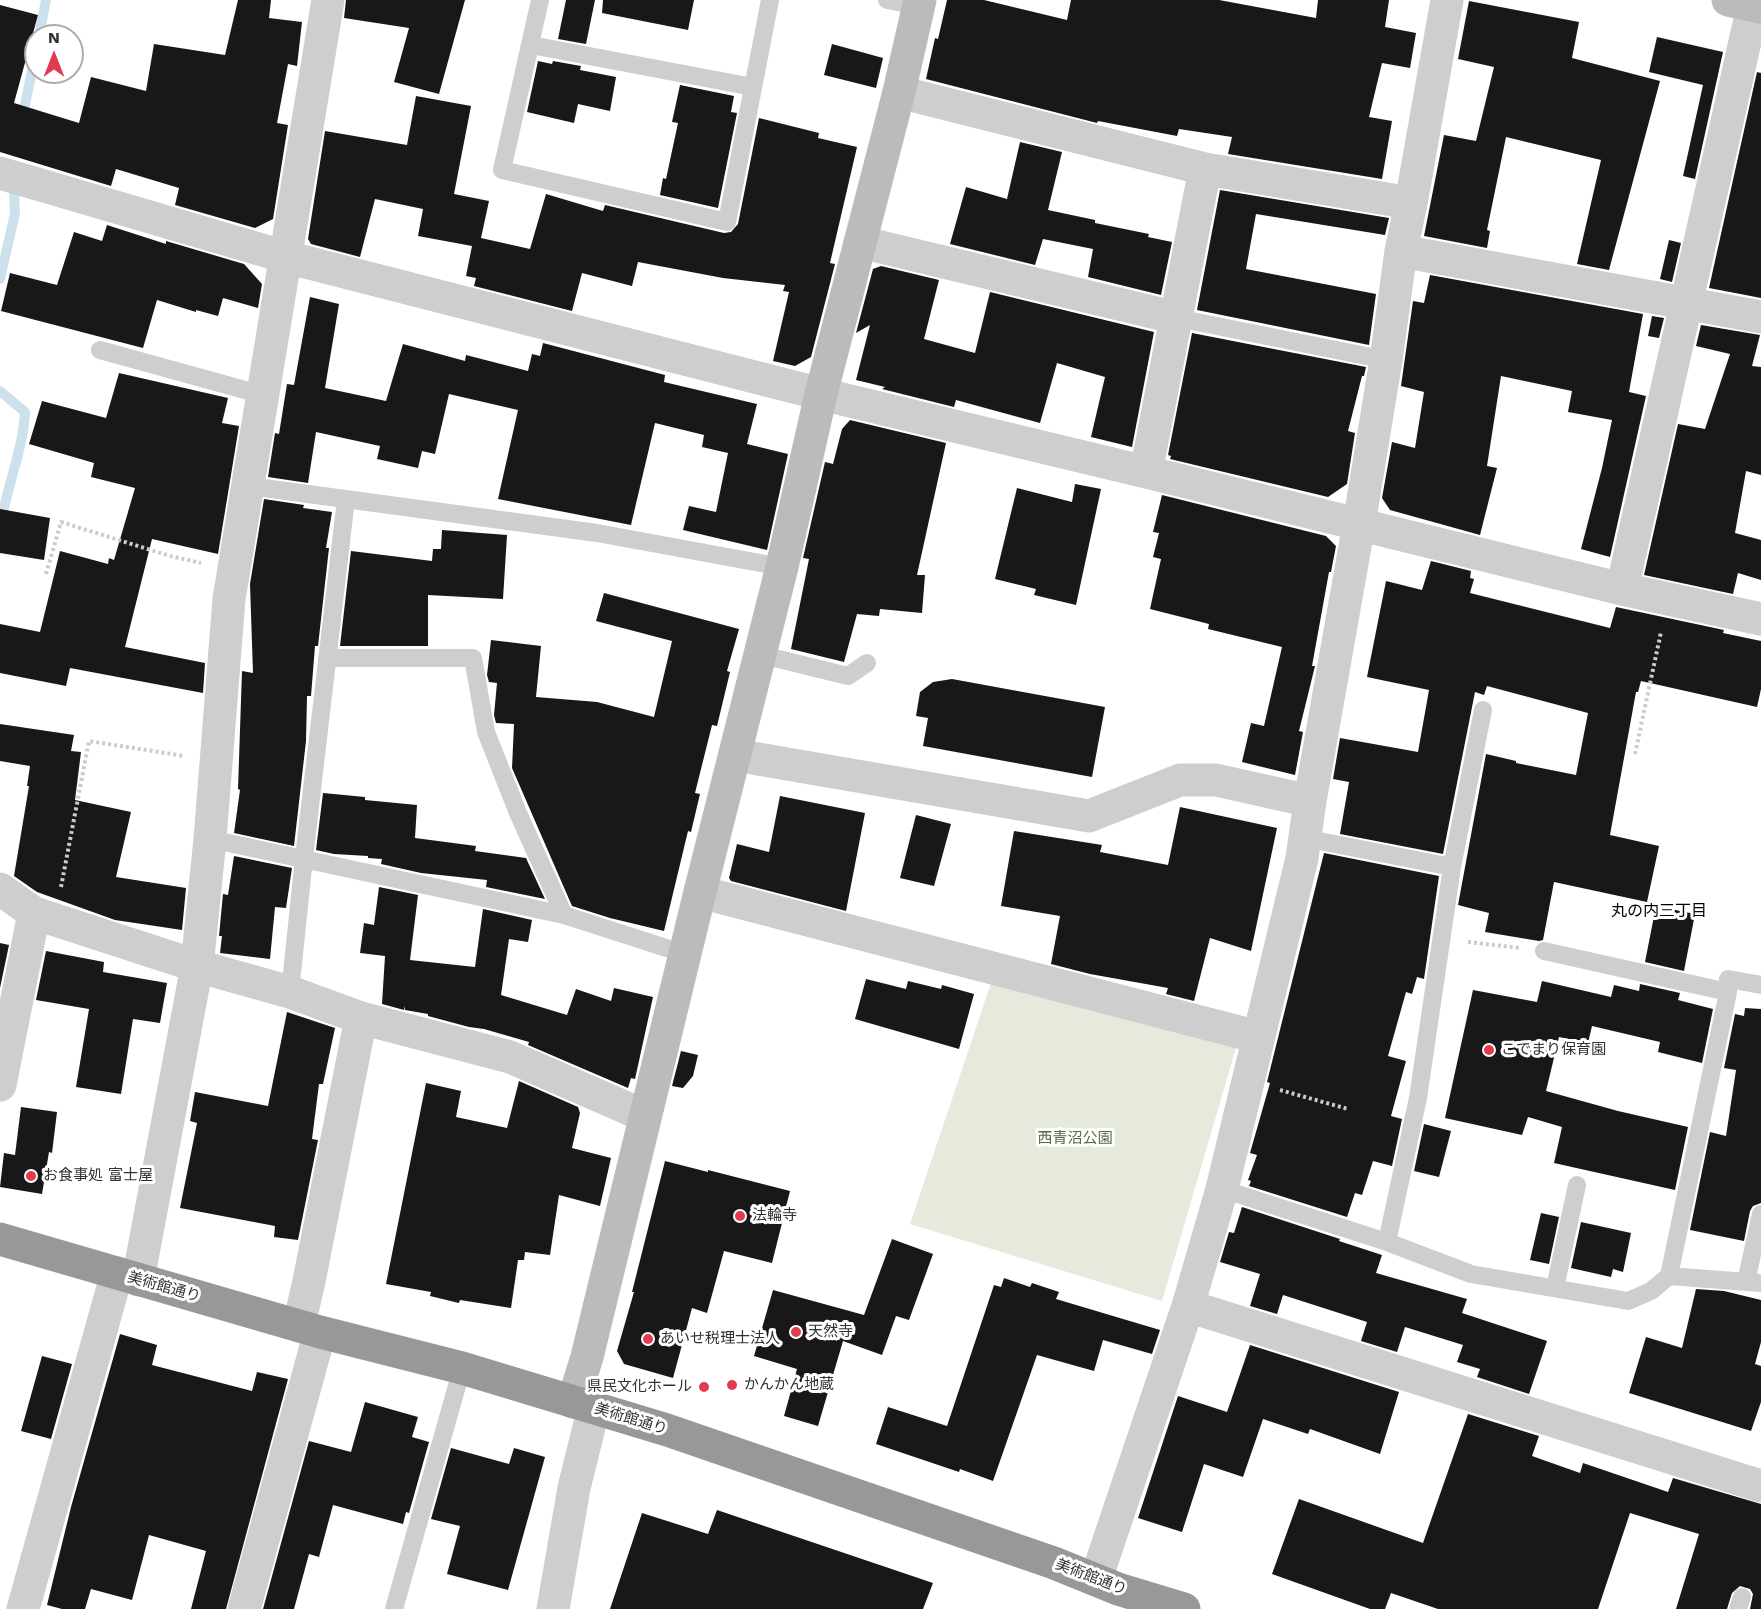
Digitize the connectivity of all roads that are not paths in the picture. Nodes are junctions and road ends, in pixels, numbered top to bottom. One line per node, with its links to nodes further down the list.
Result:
1 (328, 0): 16 (street)
2 (540, 0): 8 (lane)
3 (770, 0): 9 (lane)
4 (887, 0): 6 (lane)
5 (1447, 0): 13 (street)
6 (919, 3): 10 (street)
7 (1748, 4): 17 (street)
8 (531, 45): 9 (lane); 9 (lane)
9 (753, 87)
10 (899, 92): 11 (street); 14 (street)
11 (1205, 169): 13 (street); 19 (street)
12 (0, 173): 16 (street)
13 (1411, 203): 15 (street)
14 (860, 242): 19 (street); 22 (street)
15 (1401, 251): 17 (street); 21 (street)
16 (286, 257): 22 (street); 23 (street)
17 (1685, 302): 18 (street); 29 (street)
18 (1761, 317)
19 (1177, 318): 21 (lane); 24 (street)
20 (100, 350): 23 (lane)
21 (1386, 360): 27 (street)
22 (821, 394): 24 (street); 28 (street)
23 (263, 395): 25 (street)
24 (1146, 472): 27 (street)
25 (249, 486): 26 (lane); 38 (street)
26 (346, 499): 28 (lane); 32 (lane)
27 (1359, 524): 29 (street); 36 (street)
28 (782, 567): 31 (street)
29 (1622, 589): 30 (street)
30 (1761, 619)
31 (758, 654): 33 (lane); 35 (street)
32 (327, 658): 39 (lane); 43 (lane)
33 (867, 663)
34 (1483, 710): 40 (lane)
35 (735, 755): 36 (street); 42 (street)
36 (1310, 801): 37 (street)
37 (1304, 838): 40 (lane); 52 (street)
38 (210, 839): 39 (lane); 47 (street)
39 (303, 858): 43 (lane); 49 (lane)
40 (1452, 867): 59 (lane)
41 (0, 889): 44 (street)
42 (700, 892): 46 (street); 52 (street)
43 (564, 915): 46 (lane)
44 (44, 917): 47 (street); 53 (street)
45 (1544, 951): 50 (lane)
46 (685, 954): 54 (street)
47 (197, 966): 49 (street); 60 (street)
48 (1761, 985): 50 (lane)
49 (290, 992): 51 (street)
50 (1728, 992): 61 (lane)
51 (361, 1018): 54 (street); 65 (street)
52 (1258, 1037): 56 (street)
53 (0, 1085)
54 (645, 1116): 67 (street)
55 (1577, 1185): 63 (lane)
56 (1222, 1189): 59 (lane); 64 (street)
57 (1761, 1214): 62 (lane)
58 (0, 1239): 60 (highway, 美術館通り)
59 (1387, 1242): 63 (lane)
60 (128, 1276): 65 (highway, 美術館通り); 70 (street)
61 (1668, 1276): 62 (lane); 63 (lane)
62 (1753, 1283)
63 (1555, 1288)
64 (1188, 1306): 68 (street); 69 (street)
65 (309, 1328): 66 (highway, 美術館通り); 71 (street)
66 (462, 1368): 67 (highway, 美術館通り); 72 (lane)
67 (583, 1405): 69 (highway, 美術館通り); 73 (street)
68 (1761, 1486)
69 (1096, 1580): 74 (highway, 美術館通り)
70 (23, 1609)
71 (244, 1609)
72 (394, 1609)
73 (553, 1609)
74 (1184, 1609)

